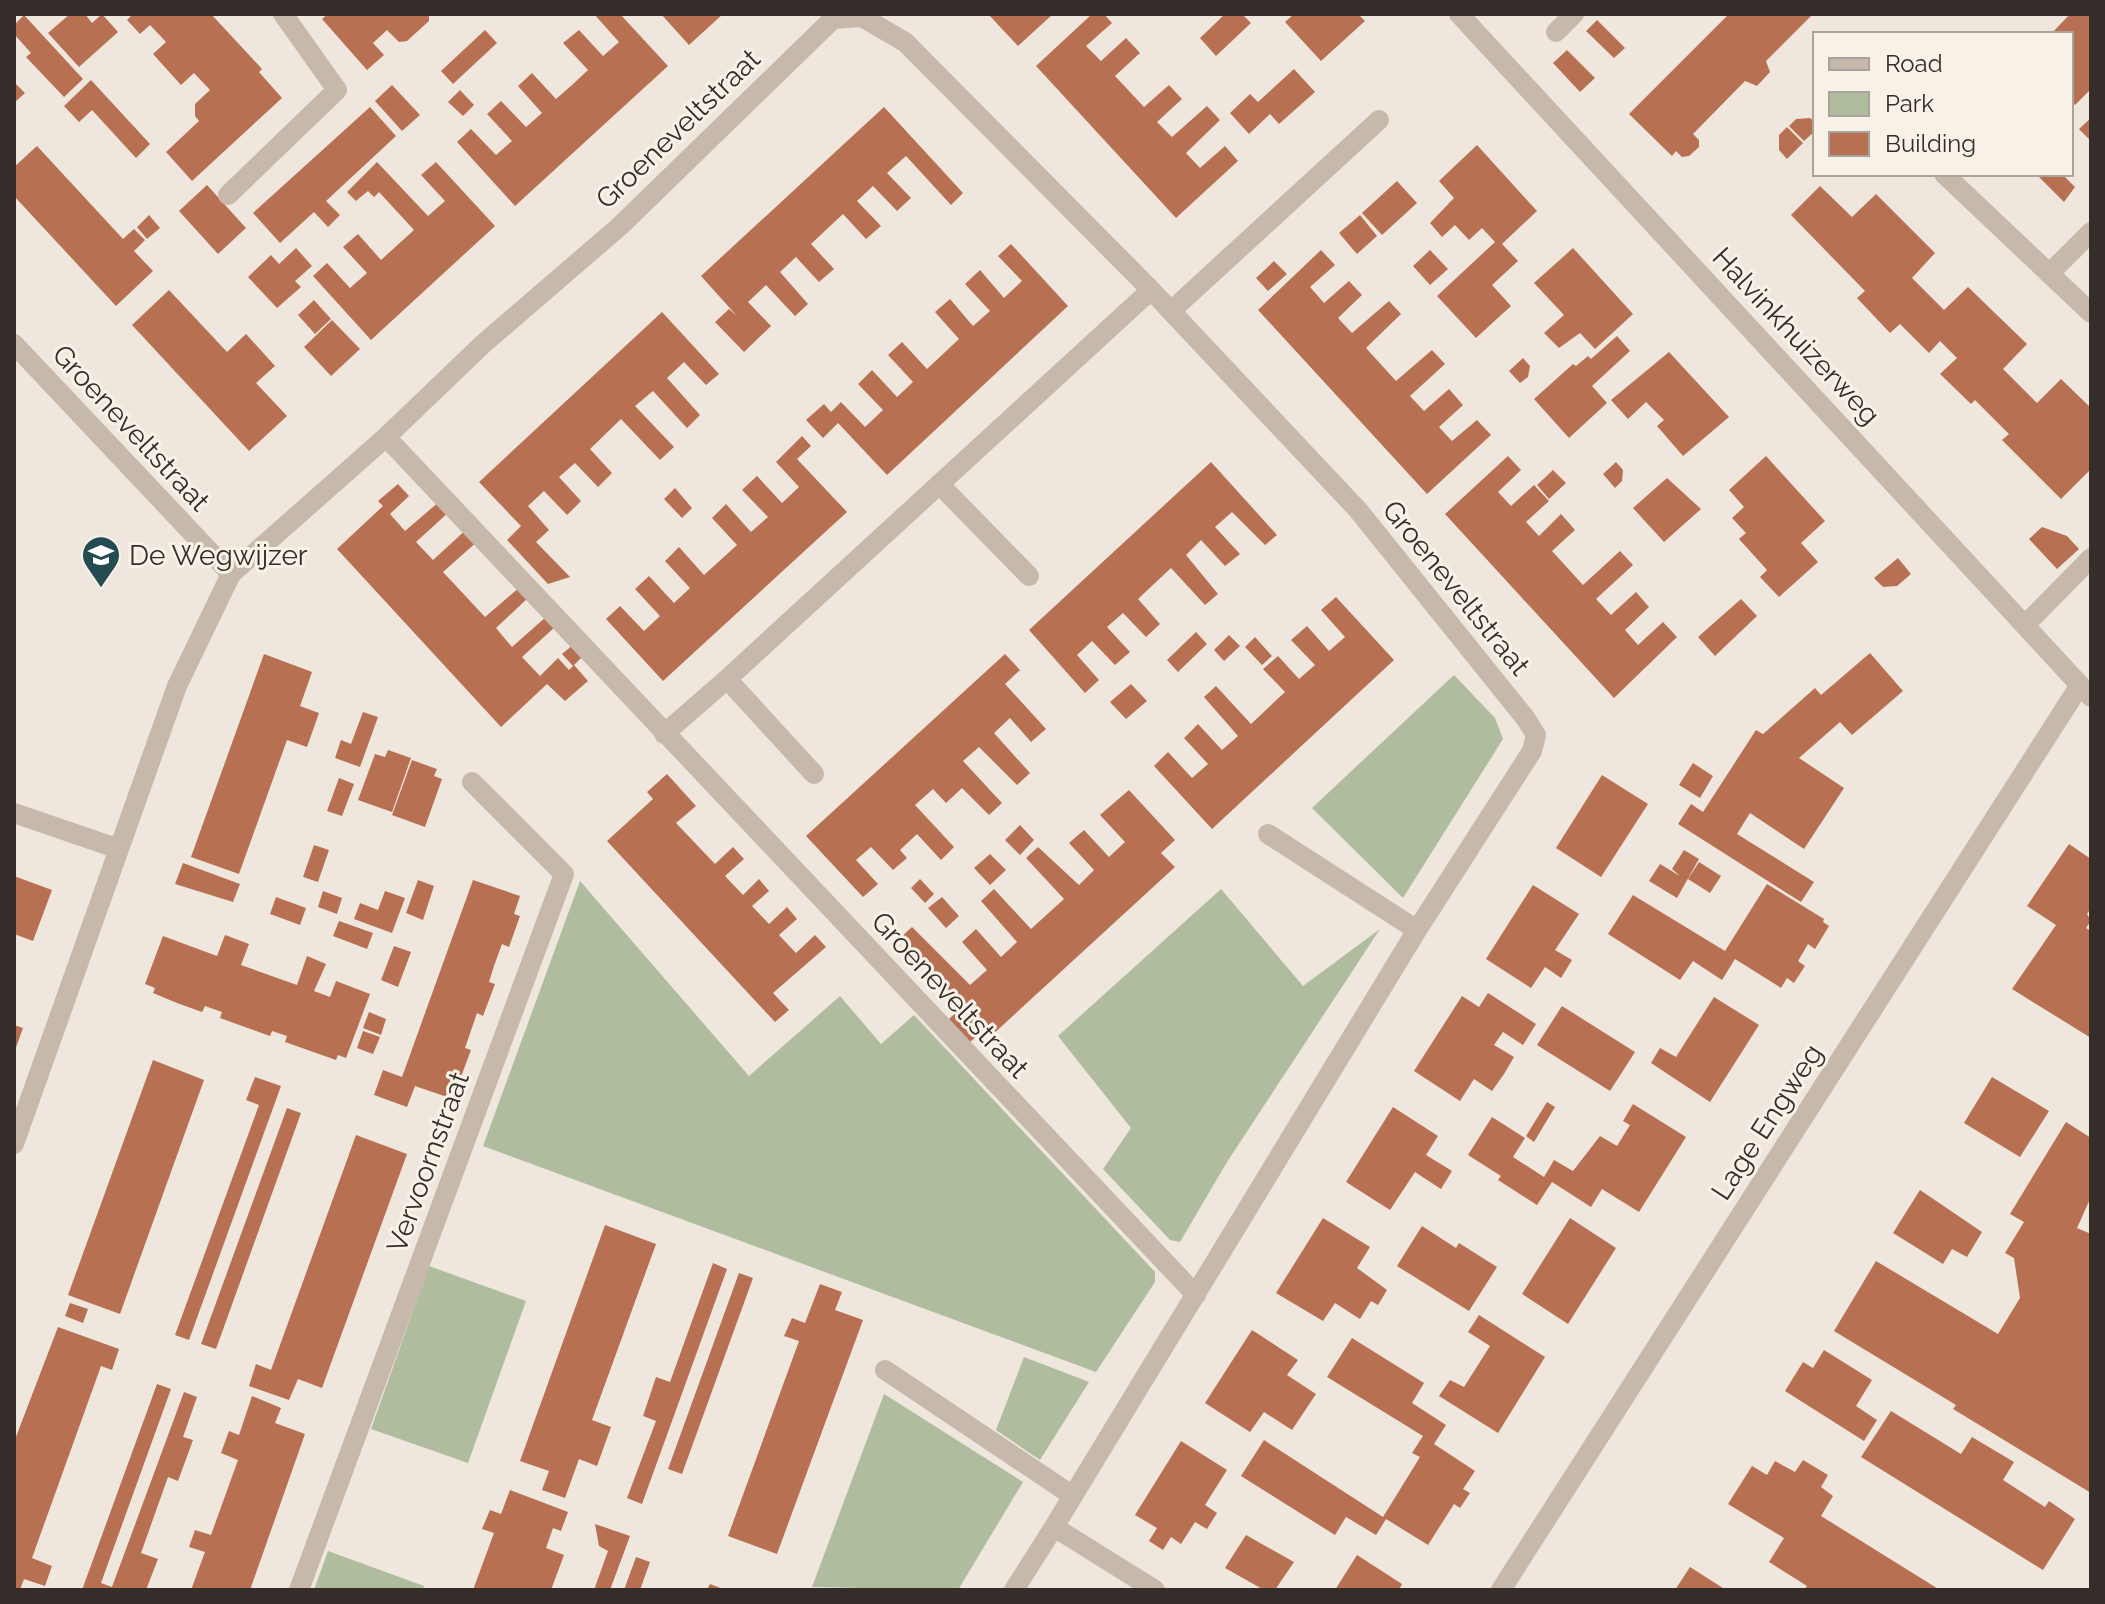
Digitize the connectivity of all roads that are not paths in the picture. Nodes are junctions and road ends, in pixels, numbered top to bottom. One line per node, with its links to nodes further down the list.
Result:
1 (283, 14): 7 (street)
2 (1459, 14): 19 (street, Halvinkhuizerweg)
3 (1574, 14): 4 (street)
4 (1556, 32)
5 (1379, 120): 11 (street)
6 (1946, 176): 9 (street)
7 (228, 195)
8 (2091, 232): 9 (street)
9 (2050, 273): 12 (street)
10 (1151, 290): 11 (street, Groeneveltstraat); 14 (street, Groeneveltstraat); 15 (street)
11 (1171, 311): 28 (street, Groeneveltstraat)
12 (2091, 313)
13 (14, 344): 17 (street, Groeneveltstraat)
14 (386, 437): 17 (street, Groeneveltstraat); 22 (street, Groeneveltstraat)
15 (939, 484): 18 (street); 20 (street)
16 (2091, 558): 19 (street)
17 (231, 574): 27 (street)
18 (1029, 576)
19 (2026, 624): 21 (street, Halvinkhuizerweg)
20 (727, 679): 22 (street); 23 (street)
21 (2086, 691): 37 (street, Lage Engweg)
22 (664, 734): 30 (street, Groeneveltstraat)
23 (814, 774)
24 (472, 782): 34 (street, Vervoornstraat)
25 (14, 813): 27 (street)
26 (1268, 834): 28 (street)
27 (119, 849): 29 (street)
28 (1417, 930): 30 (street, Groeneveltstraat)
29 (14, 1144)
30 (1196, 1295): 32 (street, Groeneveltstraat)
31 (885, 1370): 32 (street)
32 (1073, 1496): 33 (street, Groeneveltstraat)
33 (1054, 1527): 35 (street); 36 (street)
34 (299, 1590)
35 (1014, 1590)
36 (1155, 1590)
37 (1501, 1590)

